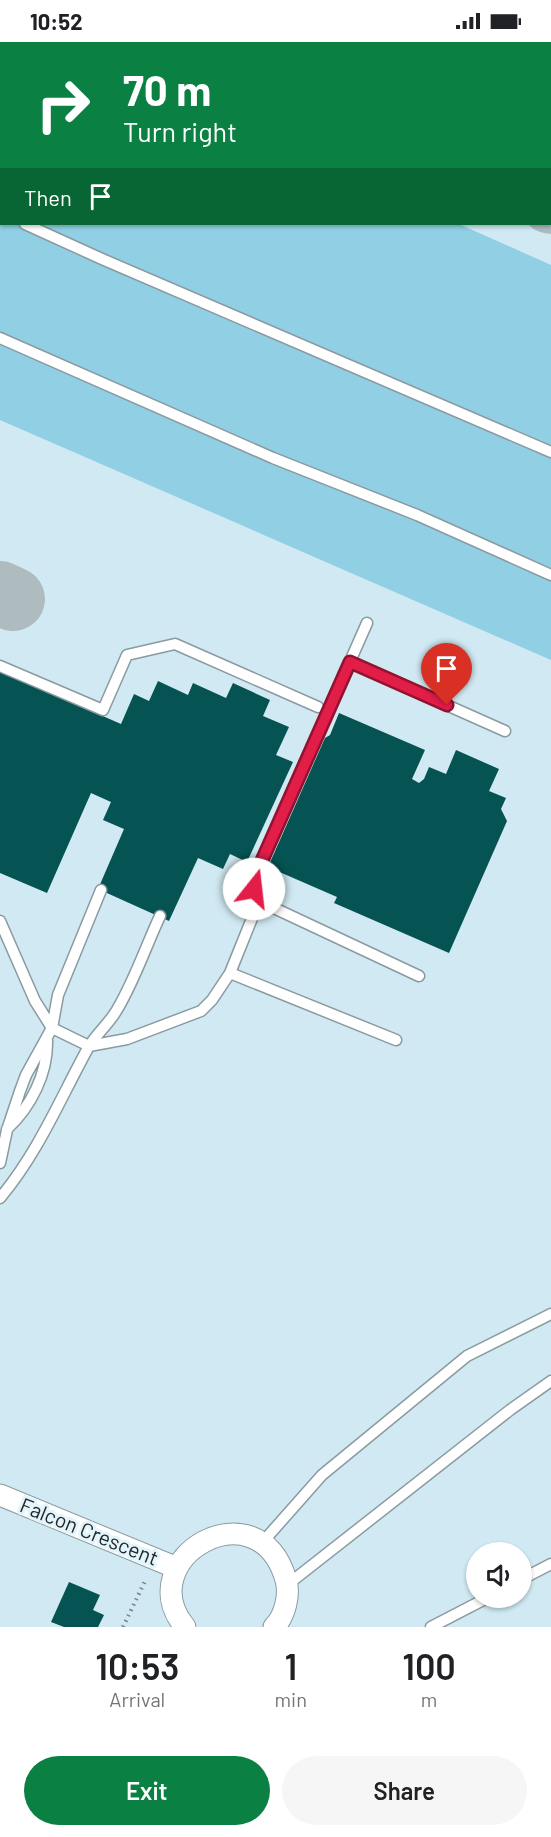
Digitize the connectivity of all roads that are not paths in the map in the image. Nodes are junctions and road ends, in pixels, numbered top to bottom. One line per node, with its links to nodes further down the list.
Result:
1 (27, 225): 3 (lane)
2 (0, 338): 4 (lane)
3 (551, 452)
4 (551, 575)
5 (367, 623): 6 (lane)
6 (350, 662): 9 (lane); 11 (lane)
7 (0, 666): 8 (lane)
8 (318, 707)
9 (505, 731)
10 (100, 890): 16 (lane)
11 (259, 901): 14 (lane); 15 (lane)
12 (160, 916): 18 (lane)
13 (0, 921): 16 (lane)
14 (230, 973): 17 (lane); 18 (lane)
15 (418, 976)
16 (52, 1028): 18 (lane); 19 (lane)
17 (396, 1040)
18 (89, 1046): 20 (lane)
19 (0, 1163)
20 (0, 1198)
21 (551, 1314): 24 (lane)
22 (551, 1381): 28 (lane)
23 (0, 1495): 26 (street, Falcon Crescent)
24 (261, 1544): 26 (street); 28 (street)
25 (551, 1564): 27 (lane)
26 (177, 1568): 30 (street)
27 (532, 1574)
28 (287, 1585): 31 (street)
29 (468, 1608): 32 (lane)
30 (185, 1627)
31 (274, 1627)
32 (431, 1627)

